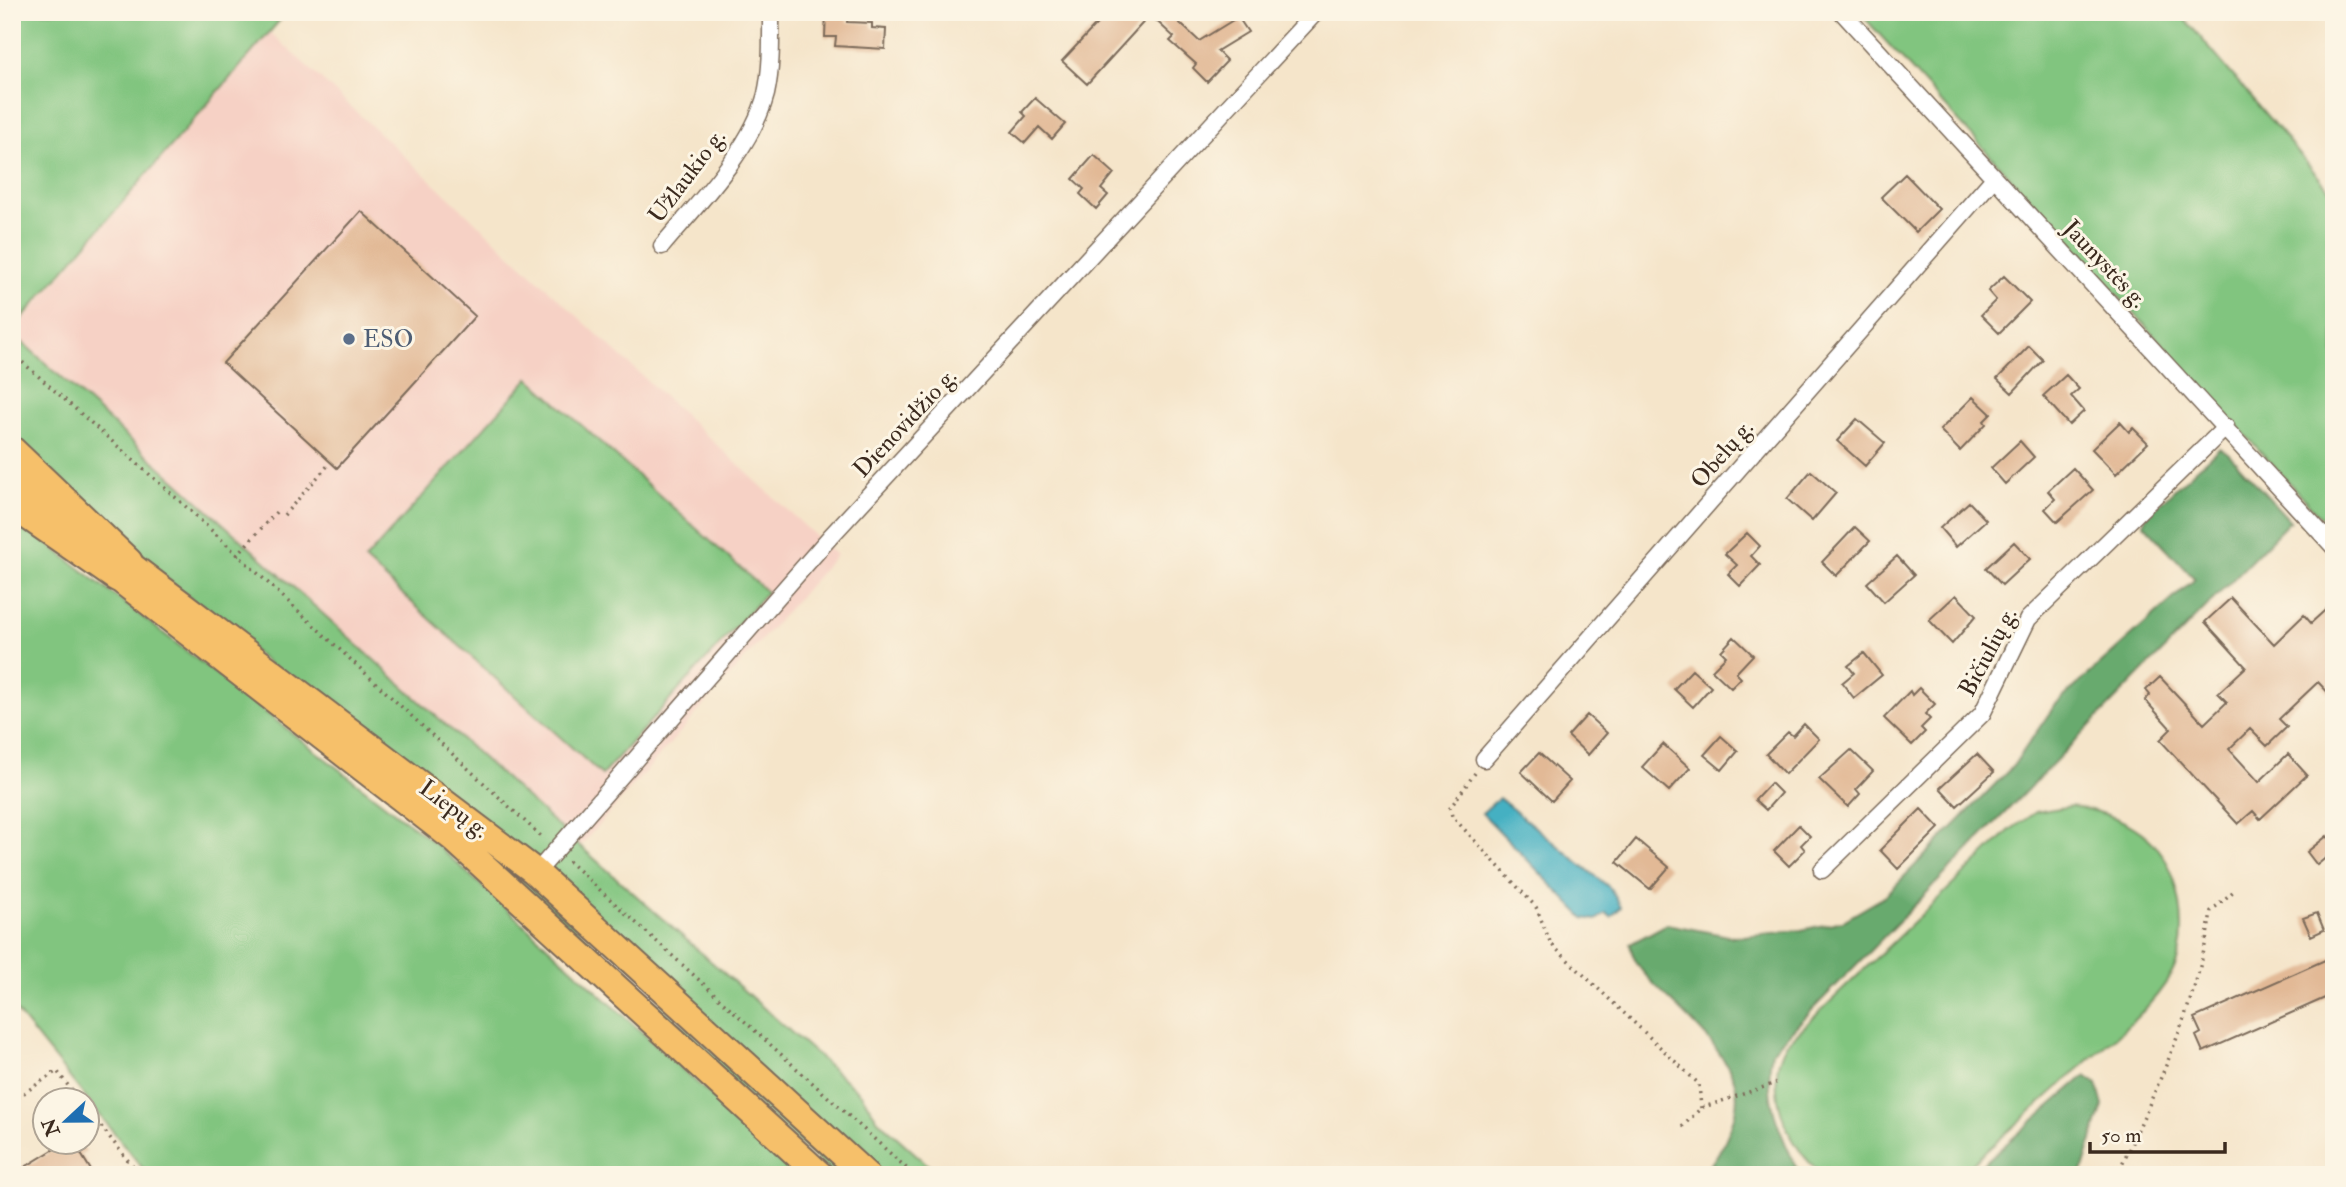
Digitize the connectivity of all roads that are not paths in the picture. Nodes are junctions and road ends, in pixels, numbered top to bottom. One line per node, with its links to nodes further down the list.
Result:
1 (771, 12): 5 (street, Užlaukio g.)
2 (1317, 12): 15 (street, Dienovidžio g.)
3 (1842, 12): 4 (street, Jaunystės g.)
4 (1994, 178): 6 (street, Jaunystės g.); 13 (street, Obelų g.)
5 (662, 246)
6 (2226, 427): 11 (street, Jaunystės g.); 14 (street, Bičiulių g.)
7 (12, 451): 12 (highway)
8 (12, 480): 12 (main road, Liepų g.)
9 (12, 491): 12 (main road, Liepų g.)
10 (12, 505): 12 (highway)
11 (2334, 547)
12 (122, 570): 15 (main road, Liepų g.); 16 (main road, Liepų g.)
13 (1484, 760)
14 (1822, 870)
15 (536, 873): 17 (main road, Liepų g.)
16 (820, 1175)
17 (866, 1175)

